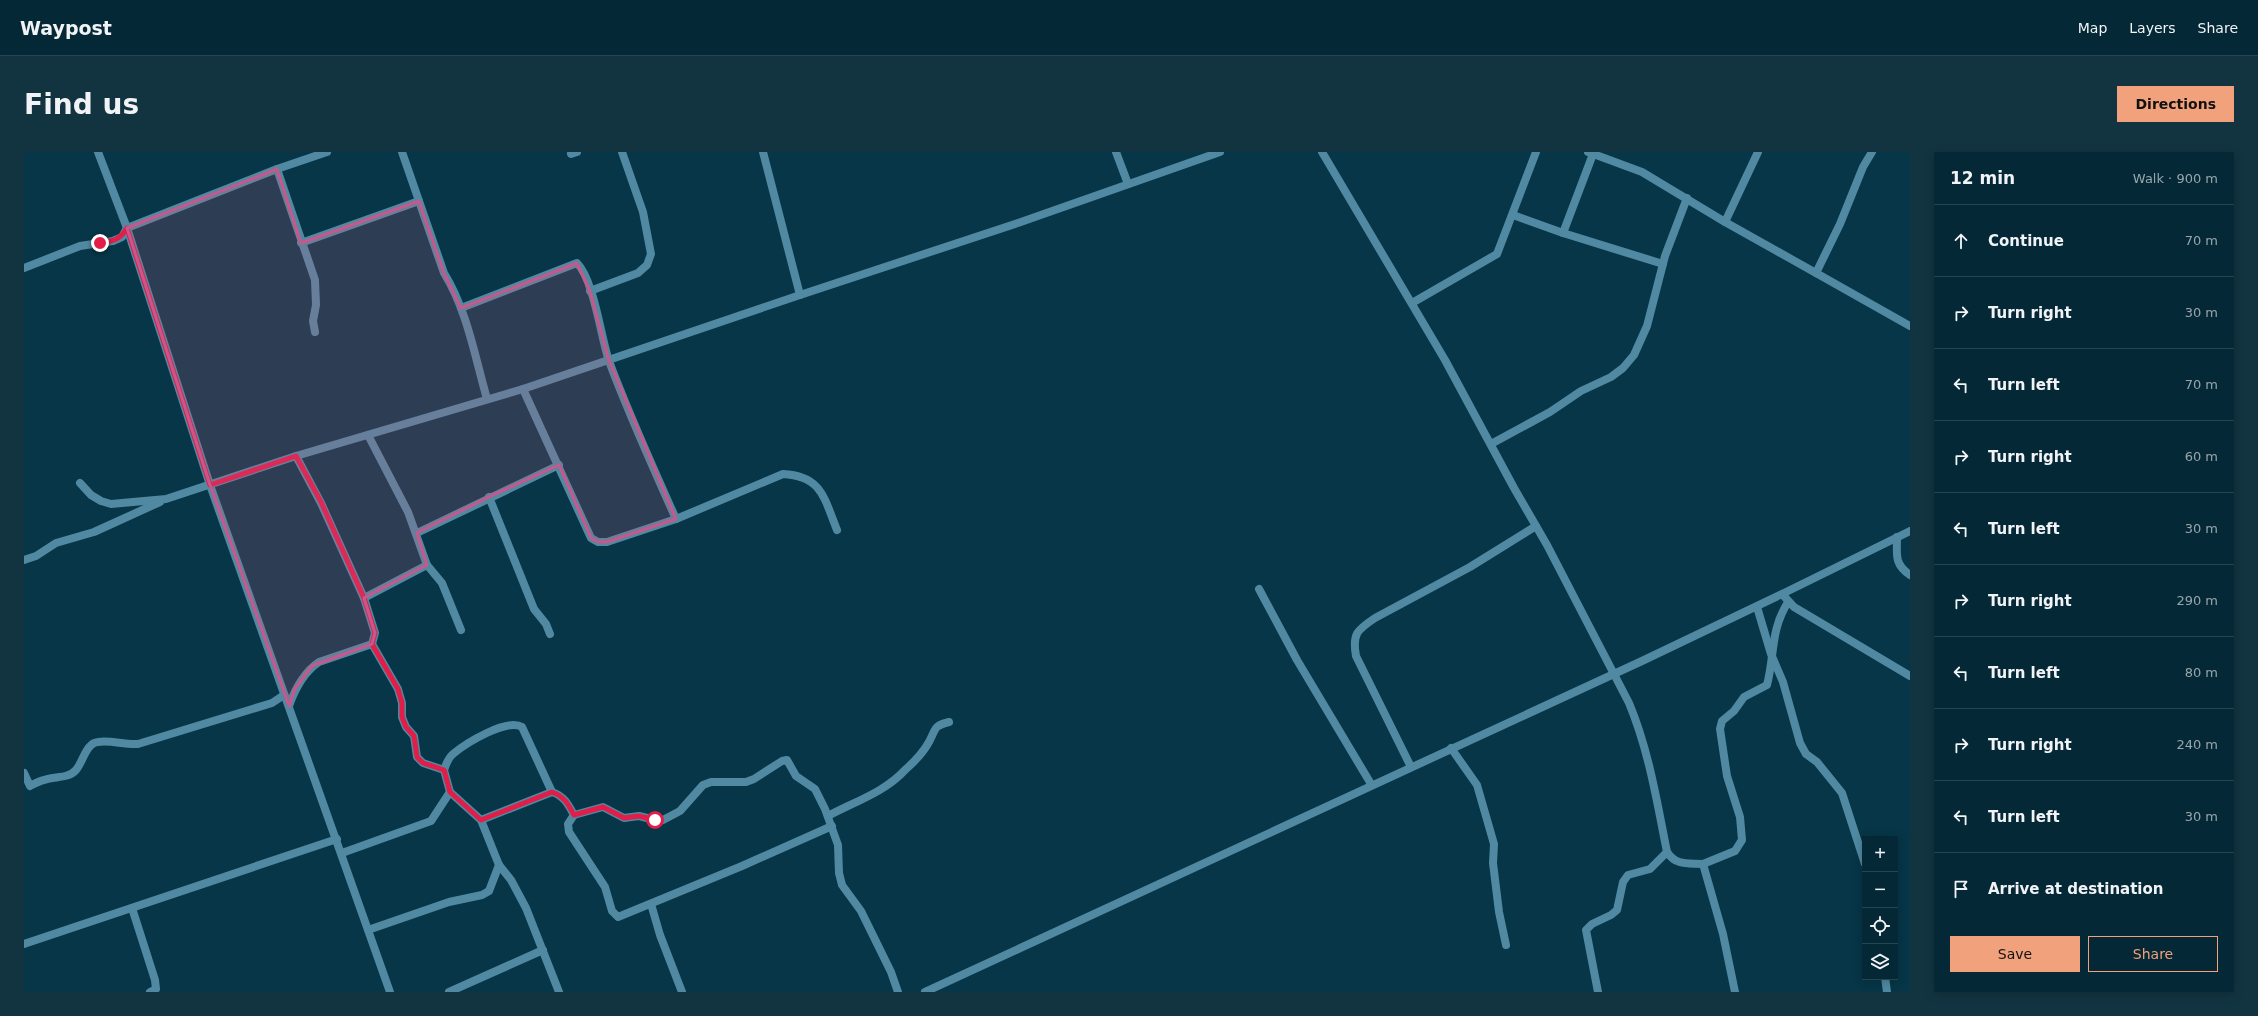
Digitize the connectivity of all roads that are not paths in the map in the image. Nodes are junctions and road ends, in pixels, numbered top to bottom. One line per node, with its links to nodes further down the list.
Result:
1 (98, 152): 19 (street)
2 (327, 152): 13 (street)
3 (402, 152): 16 (street)
4 (622, 152): 25 (street)
5 (763, 152): 26 (street)
6 (1116, 152): 14 (street)
7 (1220, 152): 14 (street)
8 (1322, 152): 27 (street)
9 (1536, 152): 17 (street)
10 (1758, 152): 18 (street)
11 (1872, 152): 24 (street)
12 (1590, 153): 15 (street); 20 (street)
13 (276, 169): 19 (street); 21 (street)
14 (1128, 184): 26 (street)
15 (1687, 198): 18 (street); 22 (street)
16 (419, 201): 21 (street); 28 (street)
17 (1513, 215): 20 (street); 27 (street)
18 (1725, 222): 24 (street)
19 (127, 228): 23 (street); 39 (street)
20 (1563, 233): 22 (street)
21 (301, 243): 30 (street)
22 (1663, 264): 35 (street)
23 (24, 268)
24 (1816, 273): 29 (street)
25 (590, 291): 28 (street); 31 (street)
26 (800, 295): 31 (street)
27 (1412, 303): 35 (street)
28 (461, 308): 33 (street)
29 (1910, 326)
30 (316, 332)
31 (609, 360): 32 (street); 42 (street)
32 (523, 389): 33 (street); 37 (street)
33 (487, 399): 34 (street)
34 (368, 435): 36 (street); 46 (street)
35 (1491, 444): 43 (street)
36 (296, 456): 39 (street); 53 (street)
37 (559, 465): 40 (street); 42 (street)
38 (80, 483): 41 (street)
39 (210, 485): 41 (street); 62 (street)
40 (489, 497): 46 (street); 57 (street)
41 (166, 499): 48 (street)
42 (676, 519): 44 (street)
43 (1536, 526): 60 (street); 66 (street)
44 (837, 530)
45 (1910, 531): 47 (street)
46 (417, 533): 49 (street)
47 (1897, 537): 50 (street); 52 (street)
48 (24, 560)
49 (427, 565): 53 (street); 56 (street)
50 (1910, 575)
51 (1259, 588): 69 (street)
52 (1782, 594): 54 (street); 55 (street)
53 (364, 598): 58 (street)
54 (1788, 602): 59 (street); 61 (street)
55 (1757, 607): 59 (street); 60 (street)
56 (461, 630)
57 (550, 634)
58 (372, 644): 63 (street); 67 (street)
59 (1771, 654): 79 (street); 80 (street)
60 (1613, 673): 65 (street); 77 (street)
61 (1910, 676)
62 (284, 695): 63 (street); 68 (street)
63 (289, 706): 76 (street)
64 (949, 722): 73 (street)
65 (1451, 748): 66 (street); 86 (street)
66 (1411, 767): 69 (street)
67 (444, 770): 70 (street); 71 (street)
68 (24, 773)
69 (1371, 784): 95 (street)
70 (450, 792): 74 (street); 78 (street)
71 (552, 792): 72 (street); 74 (street)
72 (574, 815): 73 (street); 82 (street)
73 (828, 816): 75 (street)
74 (481, 820): 81 (street)
75 (832, 826): 82 (street); 94 (street)
76 (337, 839): 78 (street); 83 (street)
77 (1667, 852): 80 (street); 96 (street)
78 (342, 853): 84 (street)
79 (1862, 855)
80 (1703, 864): 97 (street)
81 (499, 865): 84 (street); 87 (street)
82 (651, 904): 93 (street)
83 (132, 908): 85 (street); 89 (street)
84 (368, 930): 90 (street)
85 (24, 944)
86 (1506, 945)
87 (543, 950): 91 (street); 92 (street)
88 (1884, 980): 98 (street)
89 (150, 992)
90 (390, 992)
91 (449, 992)
92 (560, 992)
93 (682, 992)
94 (898, 992)
95 (925, 992)
96 (1598, 992)
97 (1735, 992)
98 (1886, 992)

